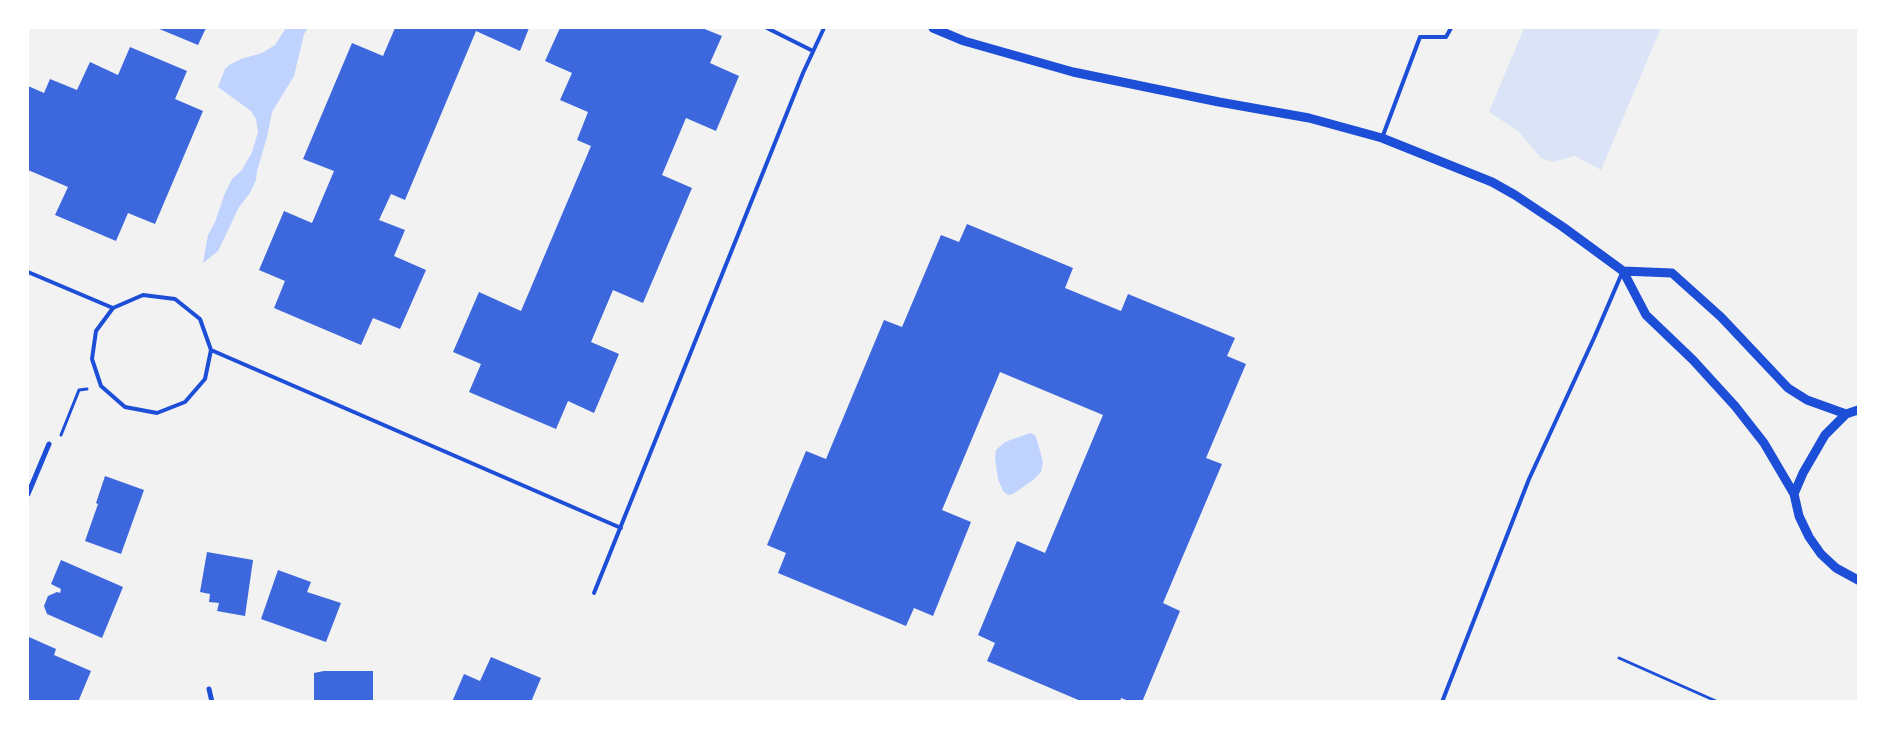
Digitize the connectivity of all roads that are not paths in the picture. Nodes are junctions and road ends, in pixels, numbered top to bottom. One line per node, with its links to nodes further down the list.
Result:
1 (766, 28): 5 (lane)
2 (824, 28): 5 (lane)
3 (933, 28): 6 (street)
4 (1451, 28): 6 (lane)
5 (813, 51): 16 (lane)
6 (1382, 138): 7 (street)
7 (1623, 271): 12 (street); 15 (street); 21 (lane)
8 (28, 272): 9 (lane)
9 (113, 308): 10 (lane); 10 (lane)
10 (211, 350): 16 (lane)
11 (1858, 410): 12 (street)
12 (1846, 414): 15 (street)
13 (49, 444): 14 (street)
14 (28, 494)
15 (1794, 494): 17 (street)
16 (621, 528): 18 (lane)
17 (1858, 580)
18 (594, 594)
19 (210, 689): 20 (street)
20 (212, 702)
21 (1442, 702)

